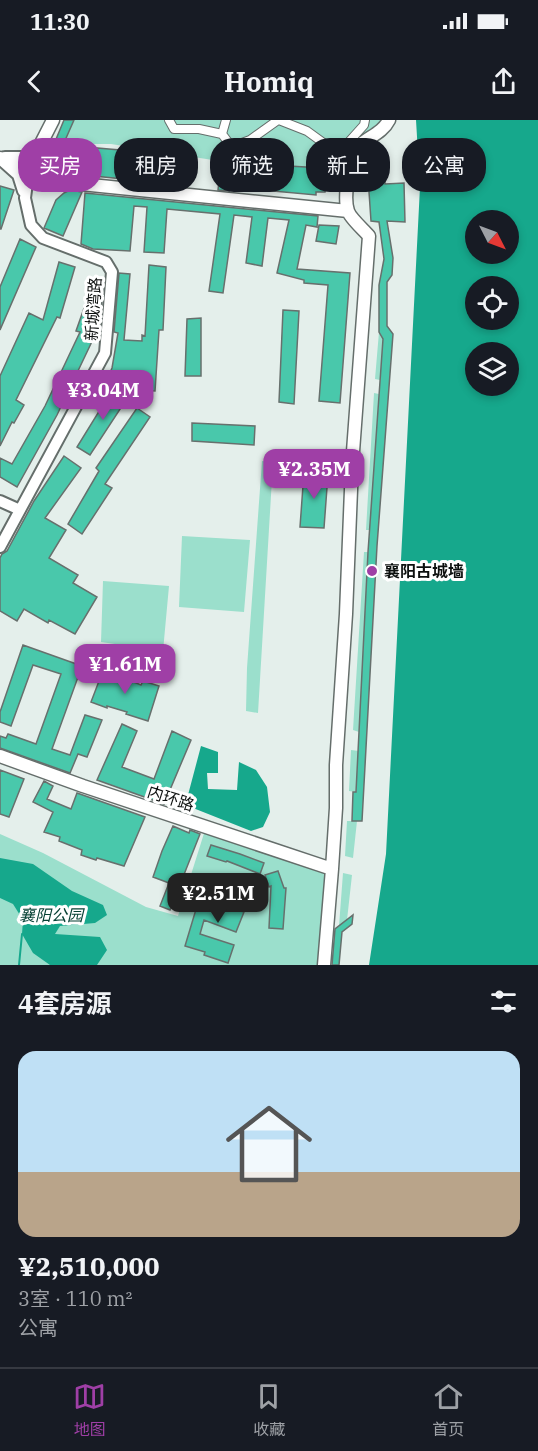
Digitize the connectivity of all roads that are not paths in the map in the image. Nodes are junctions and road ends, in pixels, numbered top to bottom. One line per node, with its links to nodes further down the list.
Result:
1 (53, 120): 8 (street)
2 (169, 120): 7 (street)
3 (226, 120): 7 (street)
4 (278, 120): 7 (street); 9 (street)
5 (365, 120): 10 (street)
6 (389, 120): 11 (street)
7 (222, 134)
8 (43, 138)
9 (316, 138)
10 (352, 138)
11 (370, 138)
12 (0, 158): 13 (street); 14 (street); 18 (street)
13 (18, 158)
14 (18, 164)
15 (102, 186): 19 (street)
16 (27, 192): 18 (street, 新城湾路)
17 (346, 192): 19 (street)
18 (26, 198): 21 (street, 新城湾路)
19 (348, 212): 24 (street)
20 (0, 501): 21 (street)
21 (20, 510): 22 (street, 新城湾路)
22 (0, 547)
23 (0, 756): 24 (street, 内环路)
24 (332, 869): 25 (street)
25 (324, 965)

